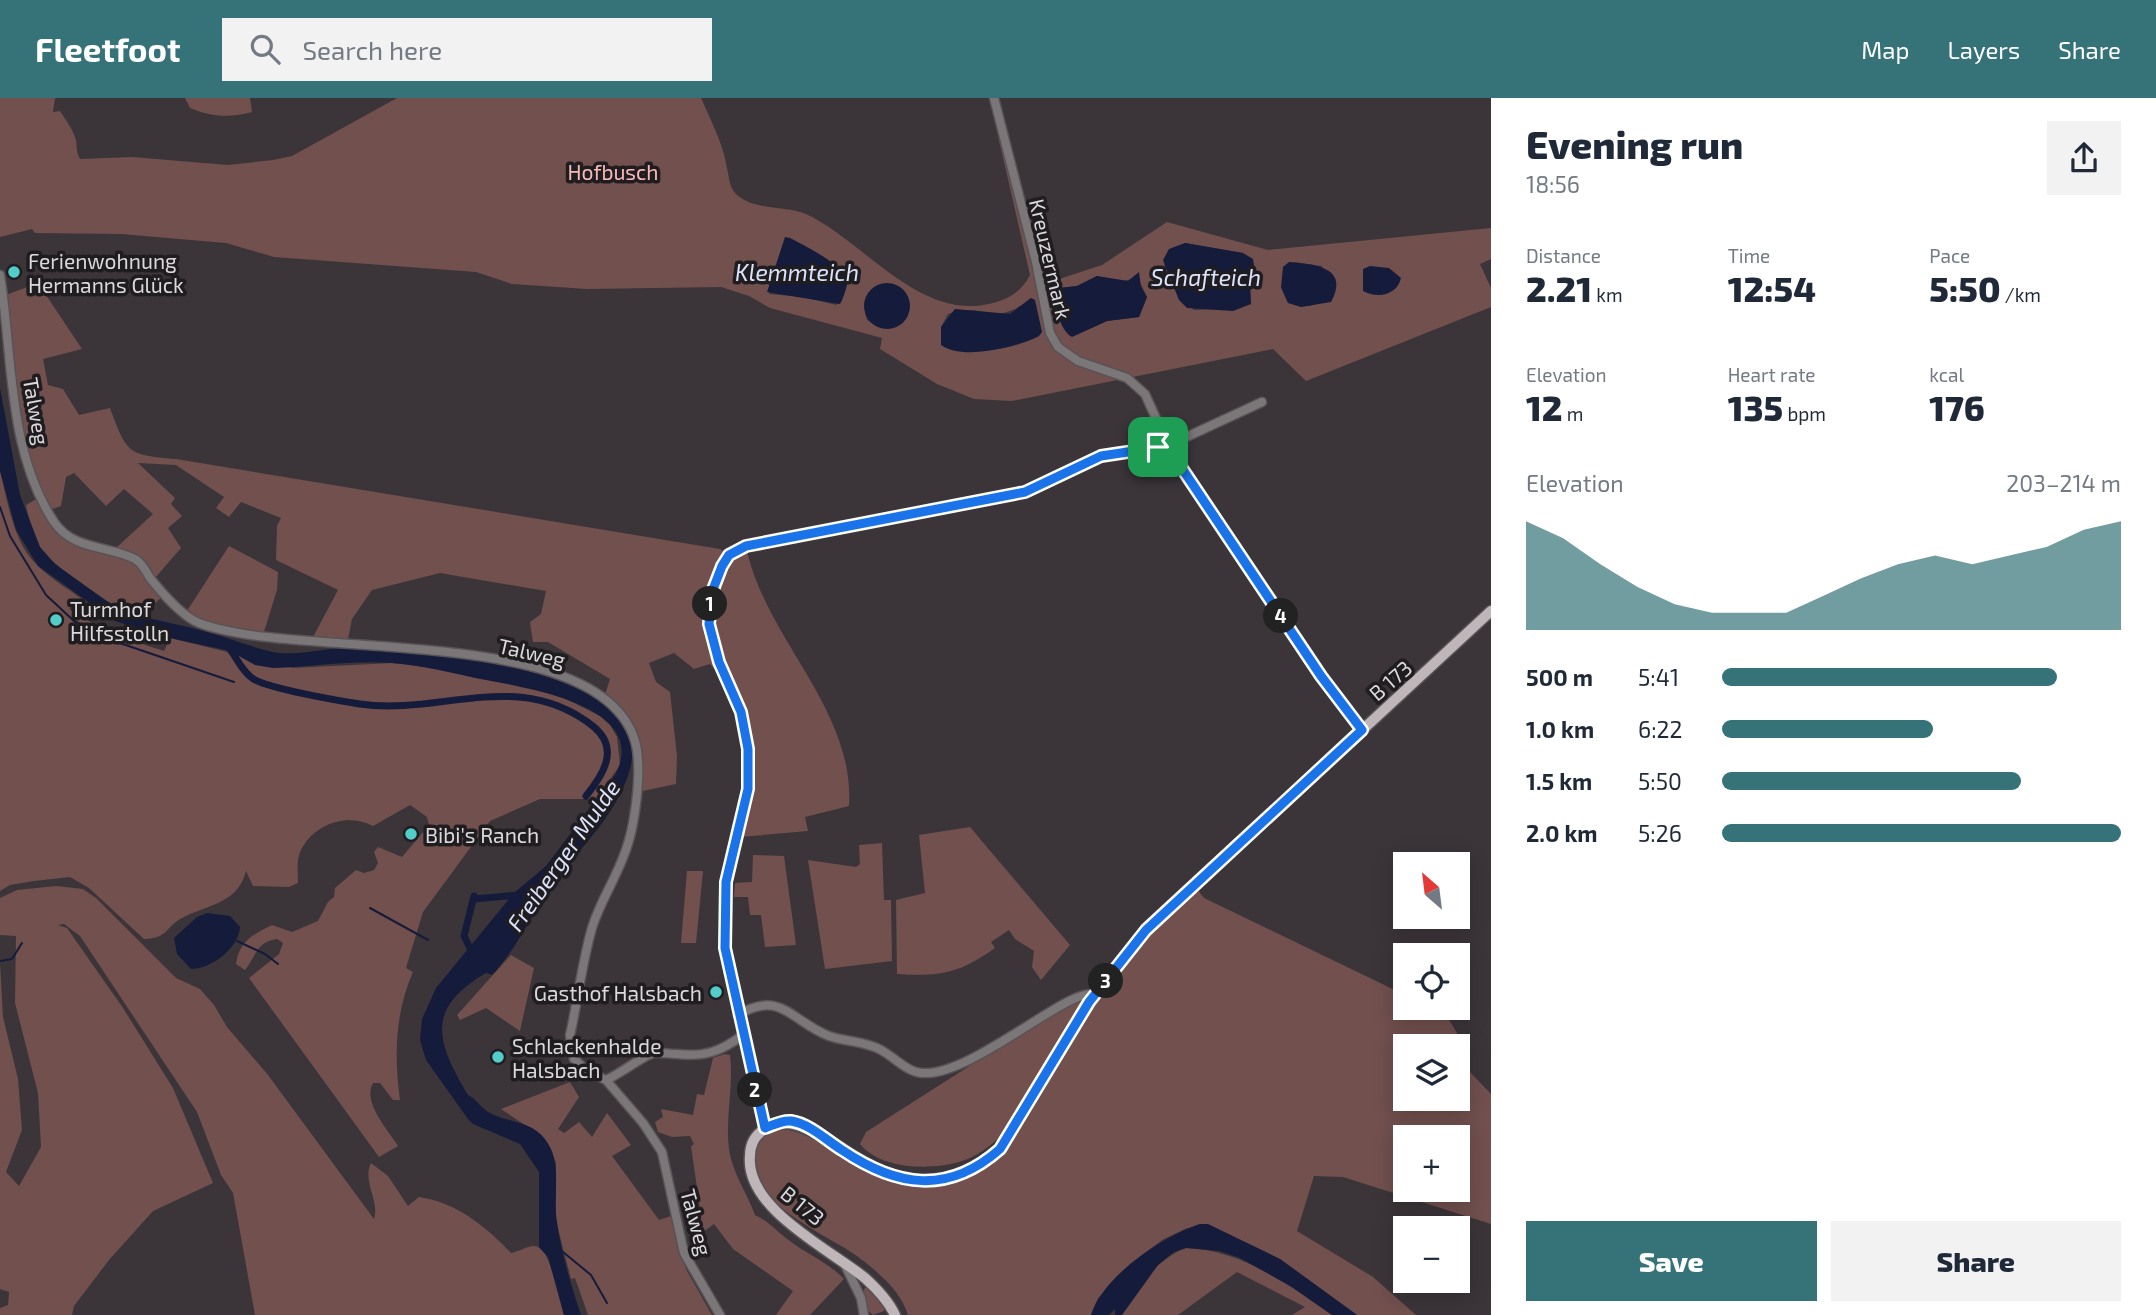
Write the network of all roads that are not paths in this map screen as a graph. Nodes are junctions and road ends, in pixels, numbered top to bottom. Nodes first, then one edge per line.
1 (994, 98) edge
2 (0, 275) edge
3 (1262, 402) dead end
4 (1167, 446) junction
5 (1491, 611) edge
6 (1362, 730) junction
7 (1094, 995) junction
8 (738, 1015) junction
9 (743, 1035) junction
10 (606, 1080) junction
11 (765, 1128) junction
12 (843, 1261) junction
13 (891, 1314) edge
14 (720, 1315) edge
15 (864, 1315) edge

1 - 4 street, Kreuzermark
2 - 10 street, Talweg
3 - 4 street
4 - 6 street, Kreuzermark
4 - 8 street
5 - 6 main road, B 173 / B 173
6 - 7 main road, B 173 / B 173
7 - 8 street
7 - 11 main road, B 173 / B 173
8 - 9 street
9 - 10 street
9 - 11 street
10 - 14 street, Talweg
11 - 12 main road, B 173 / B 173
12 - 13 main road, B 173 / B 173
12 - 15 street

